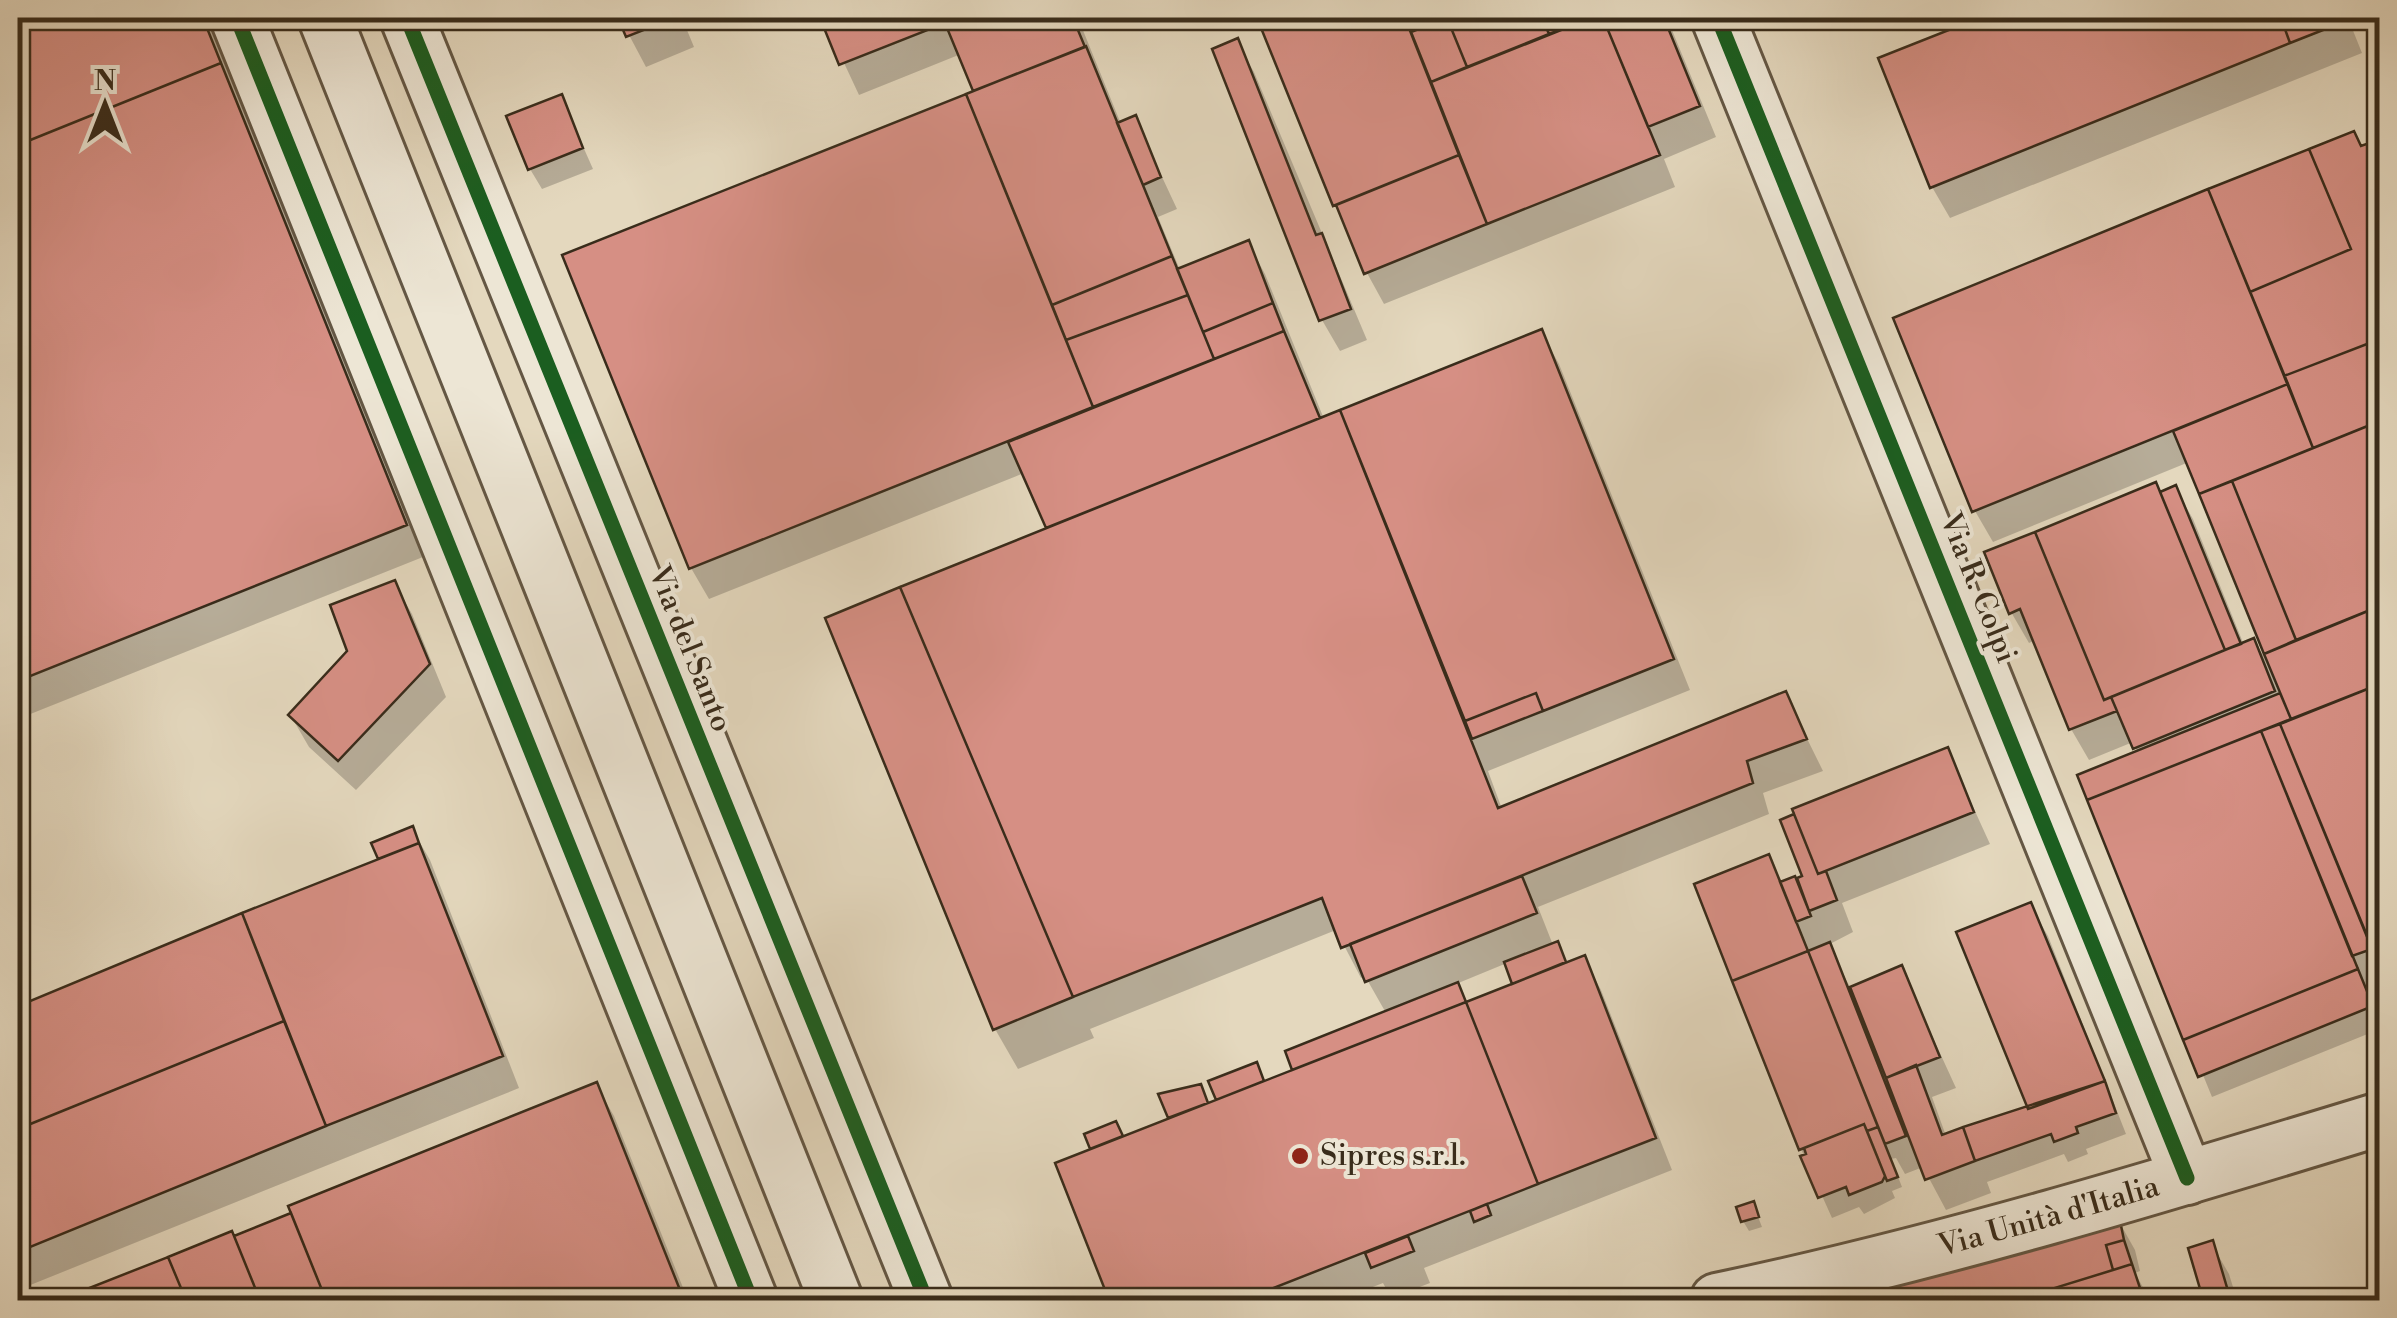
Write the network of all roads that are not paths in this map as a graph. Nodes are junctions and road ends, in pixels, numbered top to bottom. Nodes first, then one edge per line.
1 (237, 18) edge
2 (324, 18) edge
3 (407, 18) edge
4 (1718, 18) edge
5 (494, 232) junction
6 (422, 260) junction
7 (2380, 1119) edge
8 (2187, 1178) junction
9 (1837, 1288) edge
10 (751, 1300) edge
11 (836, 1300) edge
12 (926, 1300) edge
13 (1717, 1300) edge

1 - 10 street
2 - 6 street
3 - 5 street, Via del Santo
4 - 8 street, Via R. Colpi
5 - 6 street
5 - 12 street, Via del Santo
6 - 11 street
7 - 8 street, Via Unità d'Italia
8 - 9 street, Via Unità d'Italia
9 - 13 street, Via Unità d'Italia

